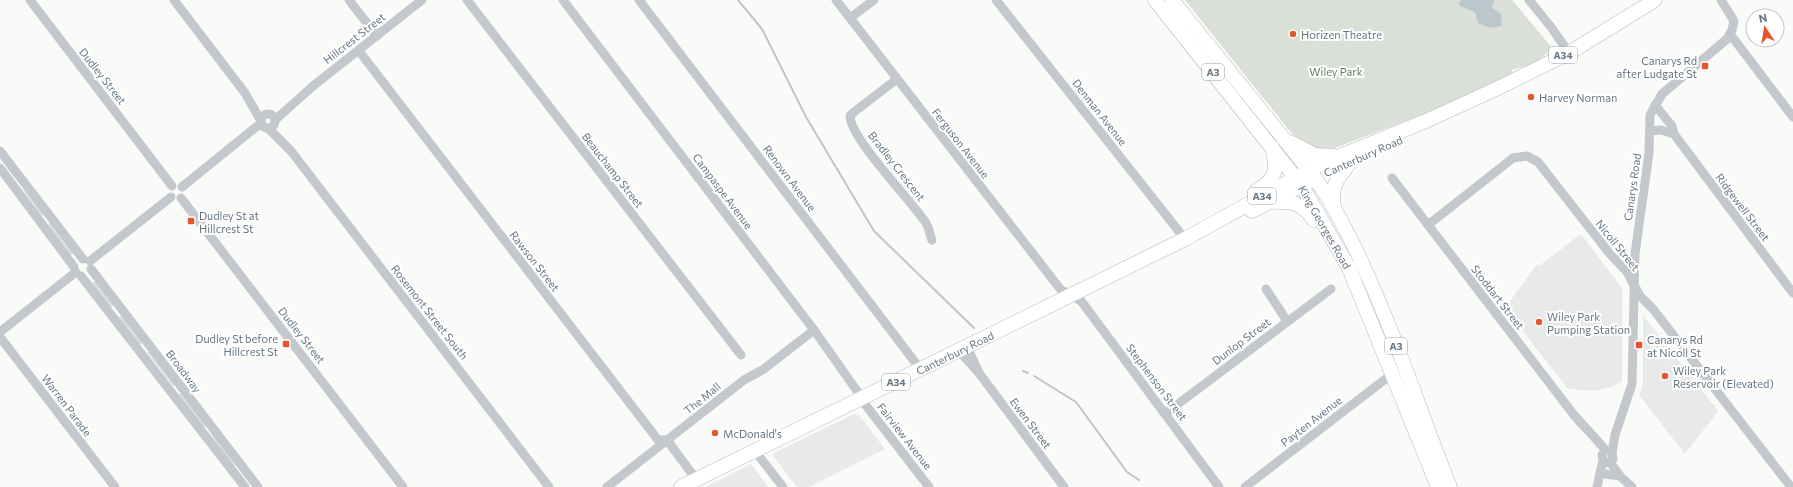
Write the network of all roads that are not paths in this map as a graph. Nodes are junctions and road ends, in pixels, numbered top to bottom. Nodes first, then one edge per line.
1 (30, 0) edge
2 (174, 0) edge
3 (349, 0) edge
4 (422, 0) edge
5 (467, 0) edge
6 (563, 0) edge
7 (640, 0) edge
8 (836, 0) edge
9 (874, 0) edge
10 (996, 0) edge
11 (1155, 0) edge
12 (1172, 0) edge
13 (1529, 0) edge
14 (1656, 0) edge
15 (1721, 0) edge
16 (850, 18) junction
17 (1730, 34) junction
18 (377, 36) junction
19 (359, 51) junction
20 (1569, 52) junction
21 (897, 79) junction
22 (1496, 89) junction
23 (1655, 105) junction
24 (1793, 117) edge
25 (268, 121) junction
26 (1651, 131) junction
27 (1674, 134) junction
28 (1277, 141) junction
29 (0, 151) edge
30 (1339, 156) junction
31 (1352, 159) junction
32 (0, 168) edge
33 (1312, 174) junction
34 (1392, 178) dead end
35 (1299, 181) junction
36 (172, 186) junction
37 (182, 187) junction
38 (171, 197) junction
39 (181, 198) junction
40 (1271, 202) junction
41 (1334, 209) junction
42 (1228, 216) junction
43 (1428, 225) junction
44 (1185, 239) junction
45 (932, 240) dead end
46 (1336, 246) junction
47 (88, 263) junction
48 (77, 272) junction
49 (1633, 282) junction
50 (1266, 289) dead end
51 (1331, 289) dead end
52 (1793, 293) edge
53 (1072, 295) junction
54 (1287, 321) junction
55 (814, 330) junction
56 (0, 332) edge
57 (0, 337) edge
58 (963, 349) junction
59 (741, 355) dead end
60 (921, 370) junction
61 (1392, 374) junction
62 (862, 399) junction
63 (1166, 414) junction
64 (1586, 430) junction
65 (1615, 435) junction
66 (1597, 439) junction
67 (667, 440) junction
68 (755, 450) junction
69 (1608, 457) junction
70 (1605, 474) junction
71 (1620, 476) junction
72 (696, 479) junction
73 (1630, 485) edge
74 (1598, 486) edge
75 (115, 487) edge
76 (245, 487) edge
77 (258, 487) edge
78 (403, 487) edge
79 (549, 487) edge
80 (607, 487) edge
81 (681, 487) edge
82 (783, 487) edge
83 (929, 487) edge
84 (1064, 487) edge
85 (1219, 487) edge
86 (1245, 487) edge
87 (1438, 487) edge
88 (1450, 487) edge
89 (1791, 487) edge

1 - 36 street, Dudley Street
2 - 25 street, Rosemont Street South
3 - 18 street
4 - 18 street, Hillcrest Street
5 - 59 street, Beauchamp Street
6 - 55 street, Campaspe Avenue
7 - 60 street, Renown Avenue
8 - 16 street, Ferguson Avenue
9 - 16 street
10 - 44 street, Denman Avenue
11 - 28 highway, King Georges Road / A3
12 - 28 highway, King Georges Road / A3
13 - 20 street
14 - 20 highway, Canterbury Road / A34
15 - 17 street
16 - 21 street, Ferguson Avenue
17 - 23 street
17 - 24 street
18 - 19 street, Hillcrest Street
19 - 25 street, Hillcrest Street
19 - 67 street, Rawson Street
20 - 22 highway, Canterbury Road / A34
21 - 45 street, Bradley Crescent
21 - 53 street, Ferguson Avenue
22 - 30 highway, Canterbury Road / A34
22 - 31 highway, Canterbury Road / A34
23 - 26 street, Canarys Road
23 - 27 street, Ridgewell Street
25 - 37 street, Hillcrest Street
25 - 79 street, Rosemont Street South
26 - 27 street
26 - 49 street, Canarys Road
27 - 52 street, Ridgewell Street
28 - 30 highway
28 - 33 highway, King Georges Road / A3
28 - 35 highway, King Georges Road / A3
28 - 42 highway
29 - 47 street, Broadway
30 - 33 highway, Canterbury Road / A34
31 - 33 highway, Canterbury Road / A34
31 - 41 highway
32 - 48 street, Broadway
33 - 35 highway, Canterbury Road / A34
33 - 41 highway, King Georges Road / A3
34 - 43 street, Stoddart Street
35 - 40 highway, Canterbury Road / A34
35 - 42 highway, Canterbury Road / A34
35 - 46 highway, King Georges Road / A3
36 - 37 street
36 - 38 street
37 - 39 street
38 - 39 street
38 - 47 street
39 - 78 street, Dudley Street
40 - 42 highway, Canterbury Road / A34
40 - 46 highway
41 - 88 highway, King Georges Road / A3
42 - 44 highway, Canterbury Road / A34
43 - 49 street, Nicoll Street
43 - 64 street, Stoddart Street
44 - 53 highway, Canterbury Road / A34
46 - 61 highway, King Georges Road / A3
47 - 48 street
47 - 48 street
47 - 77 street, Broadway
48 - 56 street
48 - 76 street, Broadway
49 - 65 street, Canarys Road
49 - 89 street, Nicoll Street
50 - 54 street
51 - 54 street, Dunlop Street
53 - 58 highway, Canterbury Road / A34
53 - 63 street, Stephenson Street
54 - 63 street, Dunlop Street
55 - 62 street, Campaspe Avenue
55 - 67 street, The Mall
57 - 75 street, Warren Parade
58 - 60 highway, Canterbury Road / A34
58 - 84 street, Ewen Street
60 - 62 highway, Canterbury Road / A34
61 - 86 street, Payten Avenue
61 - 87 highway, King Georges Road / A3
62 - 68 highway, Canterbury Road / A34
62 - 83 street, Fairview Avenue
63 - 85 street, Stephenson Street
64 - 66 street, Stoddart Street
64 - 69 street, Stoddart Street
65 - 66 street
65 - 69 street, Canarys Road
66 - 69 street, Stoddart Street
67 - 72 street, Rawson Street
67 - 80 street, The Mall
68 - 72 highway, Canterbury Road / A34
68 - 82 street
69 - 70 street, Canarys Road
69 - 71 street, Stoddart Street
69 - 73 street, Stoddart Street
69 - 74 street, Canarys Road
70 - 71 street
70 - 74 street, Canarys Road
71 - 73 street, Stoddart Street
72 - 81 highway, Canterbury Road / A34

